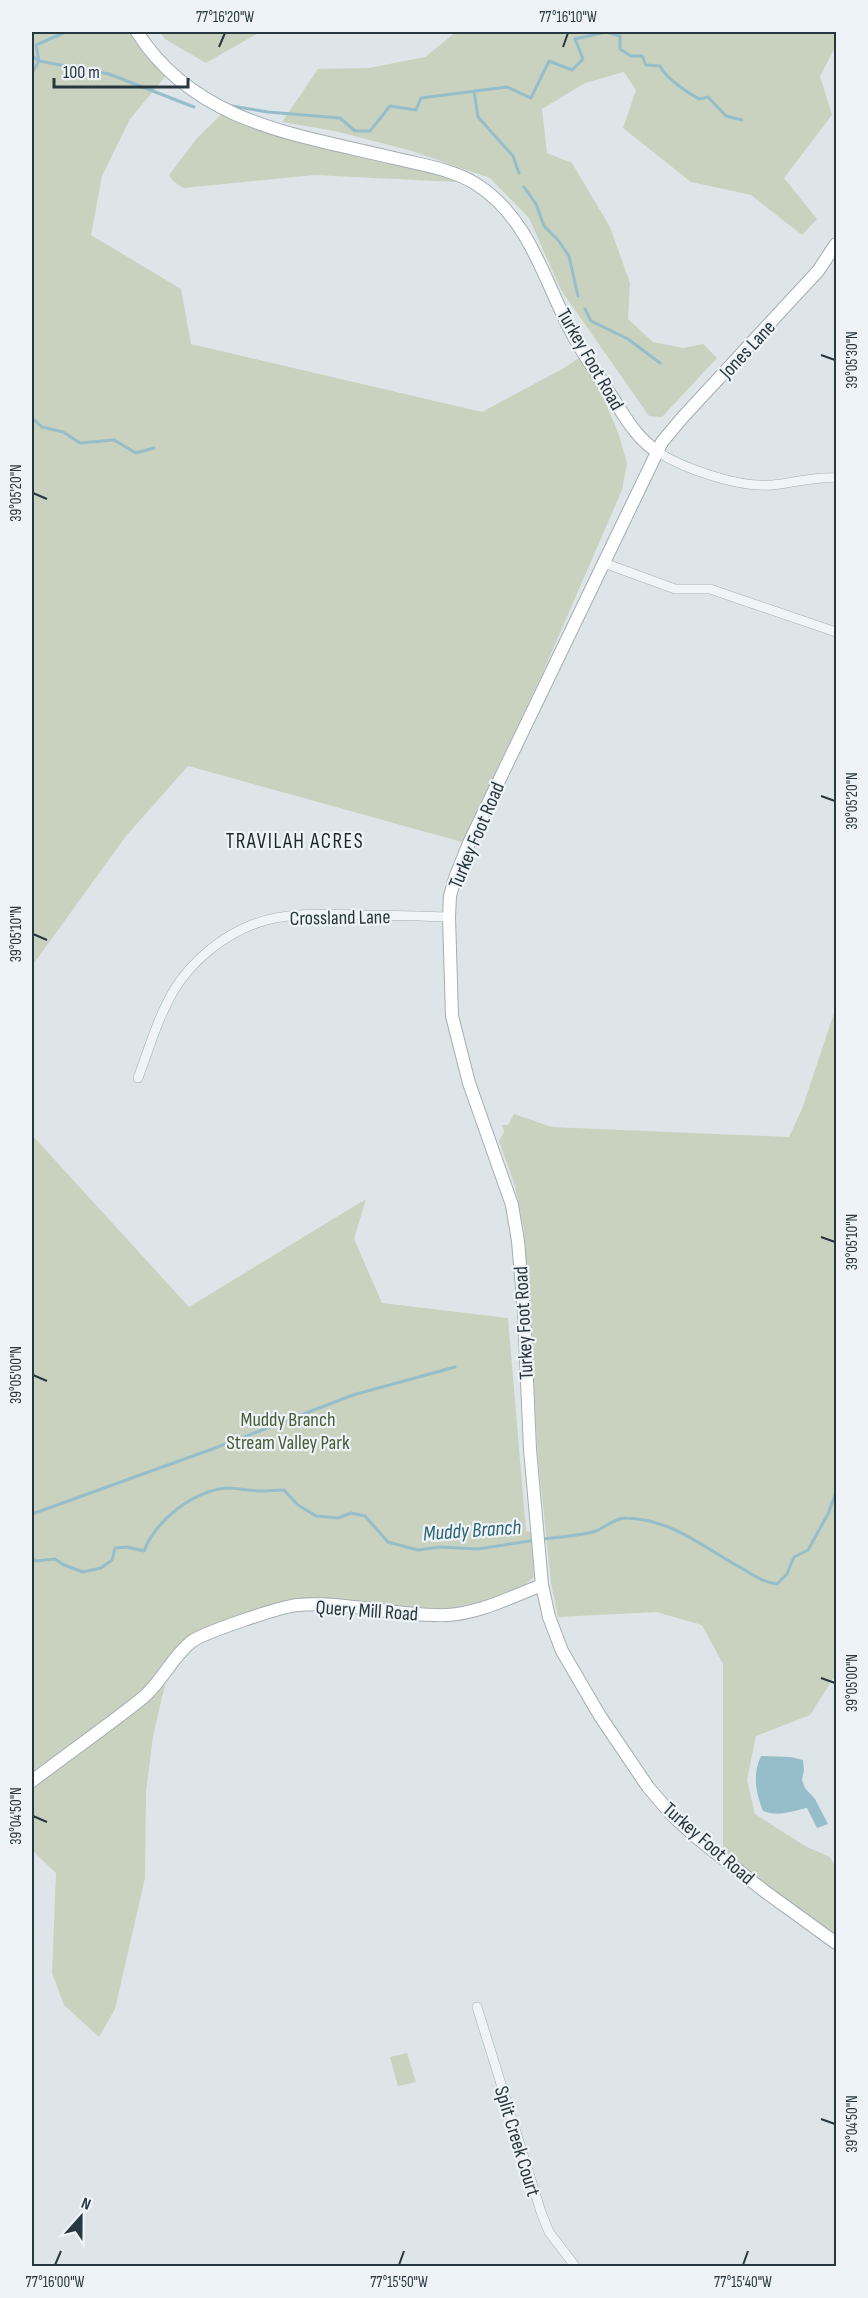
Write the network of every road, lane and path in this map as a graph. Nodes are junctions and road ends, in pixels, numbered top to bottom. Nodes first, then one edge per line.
1 (136, 32) edge
2 (837, 244) edge
3 (658, 452) junction
4 (837, 478) edge
5 (604, 563) junction
6 (837, 632) edge
7 (449, 917) junction
8 (138, 1078) dead end
9 (542, 1585) junction
10 (32, 1782) edge
11 (837, 1943) edge
12 (477, 2007) dead end
13 (575, 2266) edge

1 - 3 street, Turkey Foot Road
2 - 3 street, Jones Lane
3 - 4 street
3 - 5 street, Turkey Foot Road
5 - 6 street
5 - 7 street, Turkey Foot Road
7 - 8 street, Crossland Lane
7 - 9 street, Turkey Foot Road
9 - 10 street, Query Mill Road
9 - 11 street, Turkey Foot Road
12 - 13 street, Split Creek Court

